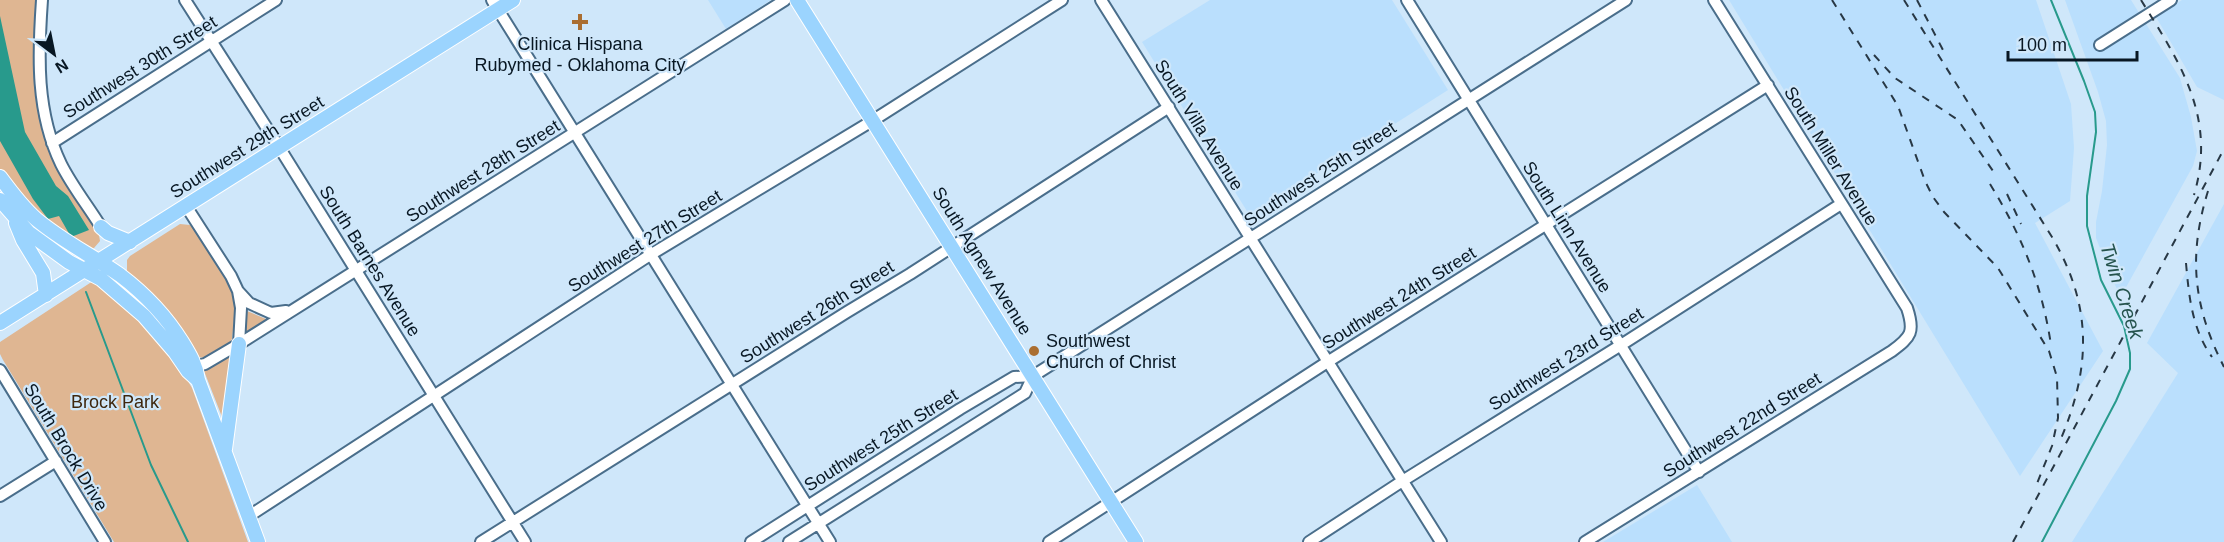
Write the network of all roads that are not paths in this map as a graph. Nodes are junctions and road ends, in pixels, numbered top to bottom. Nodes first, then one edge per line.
1 (42, 0) edge
2 (185, 0) edge
3 (276, 0) edge
4 (513, 0) edge
5 (785, 0) edge
6 (797, 0) edge
7 (1062, 0) edge
8 (1101, 0) edge
9 (1407, 0) edge
10 (1626, 0) edge
11 (1714, 0) edge
12 (2171, 0) edge
13 (495, 5) edge
14 (212, 42) junction
15 (2100, 45) dead end
16 (1768, 85) junction
17 (1469, 99) junction
18 (1169, 107) junction
19 (872, 121) junction
20 (575, 132) junction
21 (52, 142) junction
22 (279, 147) junction
23 (0, 177) edge
24 (0, 200) edge
25 (1841, 204) junction
26 (186, 206) junction
27 (14, 217) junction
28 (1546, 226) junction
29 (101, 227) junction
30 (1250, 239) junction
31 (130, 242) junction
32 (951, 247) junction
33 (650, 255) junction
34 (102, 259) junction
35 (85, 270) junction
36 (356, 270) junction
37 (122, 276) junction
38 (238, 291) junction
39 (46, 295) junction
40 (290, 311) junction
41 (0, 324) edge
42 (1911, 332) joint
43 (239, 344) junction
44 (1621, 345) junction
45 (1329, 361) junction
46 (196, 366) junction
47 (0, 370) edge
48 (1033, 376) junction
49 (198, 380) junction
50 (732, 385) junction
51 (434, 396) junction
52 (225, 451) junction
53 (56, 461) junction
54 (1699, 472) junction
55 (1404, 480) junction
56 (0, 496) edge
57 (1111, 503) junction
58 (808, 506) junction
59 (249, 516) junction
60 (512, 522) junction
61 (818, 523) junction
62 (105, 542) edge
63 (258, 542) edge
64 (481, 542) edge
65 (525, 542) edge
66 (751, 542) edge
67 (789, 542) edge
68 (830, 542) edge
69 (1049, 542) edge
70 (1136, 542) edge
71 (1309, 542) edge
72 (1441, 542) edge
73 (1585, 542) edge

1 - 21 street
2 - 14 street, South Barnes Avenue
3 - 14 street, Southwest 30th Street
4 - 13 main road, Southwest 29th Street
5 - 20 street, Southwest 28th Street
6 - 19 main road, South Agnew Avenue
7 - 19 street, Southwest 27th Street
8 - 18 street, South Villa Avenue
9 - 17 street, South Linn Avenue
10 - 17 street, Southwest 25th Street
11 - 16 street, South Miller Avenue
12 - 15 street
13 - 20 street
13 - 22 main road, Southwest 29th Street
14 - 21 street, Southwest 30th Street
14 - 22 street, South Barnes Avenue
16 - 25 street, South Miller Avenue
16 - 28 street, Southwest 24th Street
17 - 28 street, South Linn Avenue
17 - 30 street, Southwest 25th Street
18 - 30 street, South Villa Avenue
18 - 32 street, Southwest 26th Street
19 - 32 main road, South Agnew Avenue
19 - 33 street, Southwest 27th Street
20 - 33 street
20 - 36 street, Southwest 28th Street
21 - 29 street
22 - 26 main road, Southwest 29th Street
22 - 36 street, South Barnes Avenue
23 - 34 main road
24 - 27 main road
25 - 42 street, South Miller Avenue
25 - 44 street, Southwest 23rd Street
26 - 31 main road, Southwest 29th Street
26 - 38 street
27 - 35 main road
27 - 39 main road
28 - 44 street, South Linn Avenue
28 - 45 street, Southwest 24th Street
29 - 31 main road
29 - 34 main road
30 - 45 street, South Villa Avenue
30 - 48 street, Southwest 25th Street
31 - 34 main road, Southwest 29th Street
31 - 37 main road
32 - 48 main road, South Agnew Avenue
32 - 50 street, Southwest 26th Street
33 - 50 street
33 - 51 street, Southwest 27th Street
34 - 35 main road, Southwest 29th Street
34 - 37 main road
35 - 39 main road, Southwest 29th Street
35 - 49 main road
36 - 40 street, Southwest 28th Street
36 - 51 street, South Barnes Avenue
37 - 46 main road
38 - 40 street
38 - 43 street
39 - 41 main road, Southwest 29th Street
40 - 43 street, Southwest 28th Street
42 - 54 street, Southwest 22nd Street
43 - 46 street, Southwest 28th Street
43 - 52 main road
44 - 54 street, South Linn Avenue
44 - 55 street, Southwest 23rd Street
45 - 55 street, South Villa Avenue
45 - 57 street, Southwest 24th Street
46 - 49 main road
47 - 53 street, South Brock Drive
48 - 57 main road, South Agnew Avenue
48 - 58 street, Southwest 25th Street
48 - 61 street, Southwest 25th Street
49 - 52 main road
50 - 58 street
50 - 60 street, Southwest 26th Street
51 - 59 street, Southwest 27th Street
51 - 60 street, South Barnes Avenue
52 - 59 main road
53 - 56 street
53 - 62 street, South Brock Drive
54 - 73 street, Southwest 22nd Street
55 - 71 street, Southwest 23rd Street
55 - 72 street, South Villa Avenue
57 - 69 street, Southwest 24th Street
57 - 70 main road, South Agnew Avenue
58 - 61 street
58 - 66 street, Southwest 25th Street
59 - 63 main road
60 - 64 street, Southwest 26th Street
60 - 65 street, South Barnes Avenue
61 - 67 street, Southwest 25th Street
61 - 68 street

